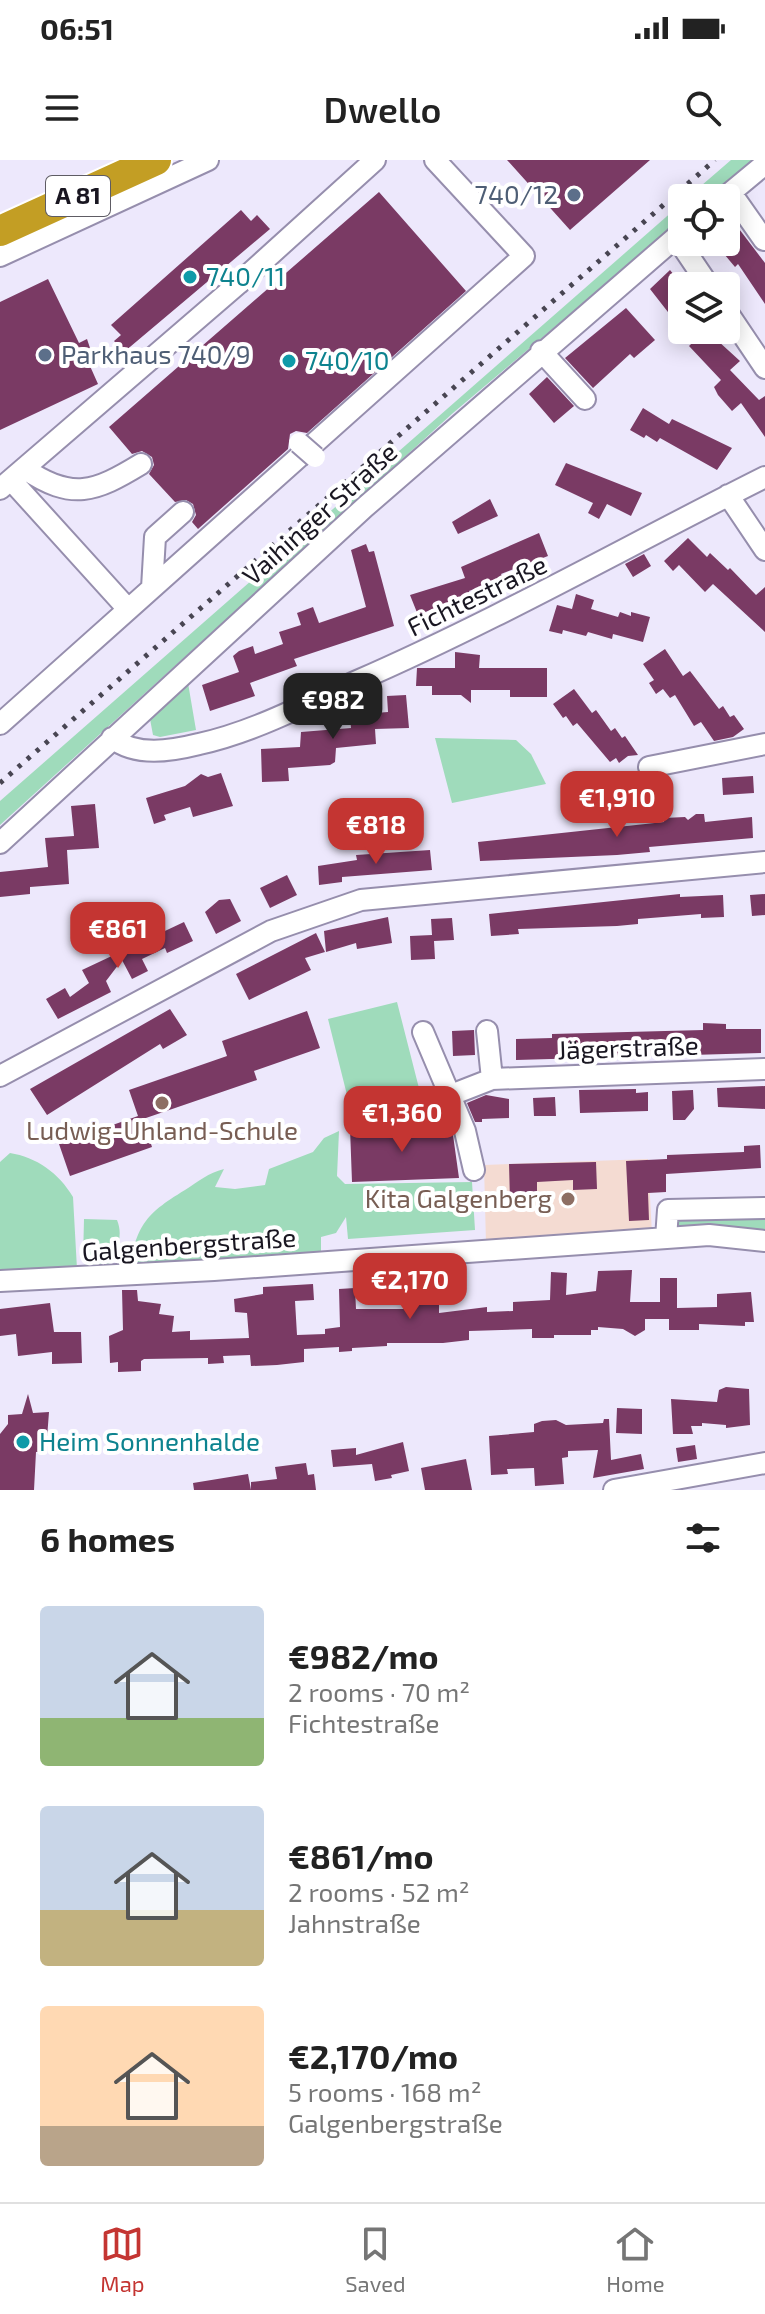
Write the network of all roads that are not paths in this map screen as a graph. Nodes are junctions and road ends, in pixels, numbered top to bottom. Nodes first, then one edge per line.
1 (121, 160) edge
2 (156, 160) edge
3 (208, 160) edge
4 (375, 160) edge
5 (435, 160) edge
6 (765, 164) edge
7 (740, 185) edge
8 (740, 210) edge
9 (0, 215) edge
10 (0, 231) edge
11 (764, 240) edge
12 (668, 243) edge
13 (0, 256) edge
14 (524, 256) junction
15 (740, 331) edge
16 (541, 351) junction
17 (765, 368) edge
18 (585, 399) dead end
19 (299, 443) dead end
20 (141, 464) dead end
21 (765, 477) edge
22 (12, 479) edge
23 (728, 495) junction
24 (183, 512) dead end
25 (765, 550) edge
26 (152, 588) junction
27 (127, 608) junction
28 (2, 720) edge
29 (112, 738) junction
30 (765, 744) edge
31 (649, 767) dead end
32 (0, 843) edge
33 (765, 862) edge
34 (487, 1031) dead end
35 (423, 1032) dead end
36 (765, 1069) edge
37 (0, 1076) edge
38 (492, 1079) junction
39 (451, 1095) junction
40 (474, 1170) dead end
41 (765, 1208) edge
42 (666, 1238) junction
43 (765, 1241) edge
44 (0, 1281) edge
45 (765, 1463) edge
46 (614, 1490) edge

1 - 9 highway, A 81
2 - 10 highway, A 81
3 - 13 street
4 - 22 street
5 - 14 street
6 - 7 street
8 - 11 street
12 - 16 street, Vaihinger Straße
14 - 19 street, bridge
14 - 26 street
15 - 17 street
16 - 18 street
16 - 29 street, Vaihinger Straße
20 - 22 street
21 - 23 street, Fichtestraße
22 - 27 street
23 - 25 street
23 - 29 street, Fichtestraße
24 - 26 street
26 - 27 street
27 - 28 street
29 - 32 street, Vaihinger Straße
30 - 31 street
33 - 37 street
34 - 38 street
35 - 39 street
36 - 38 street, Jägerstraße
38 - 39 street, Jägerstraße
39 - 40 street
41 - 42 street
42 - 43 street, Galgenbergstraße
42 - 44 street, Galgenbergstraße
45 - 46 street

